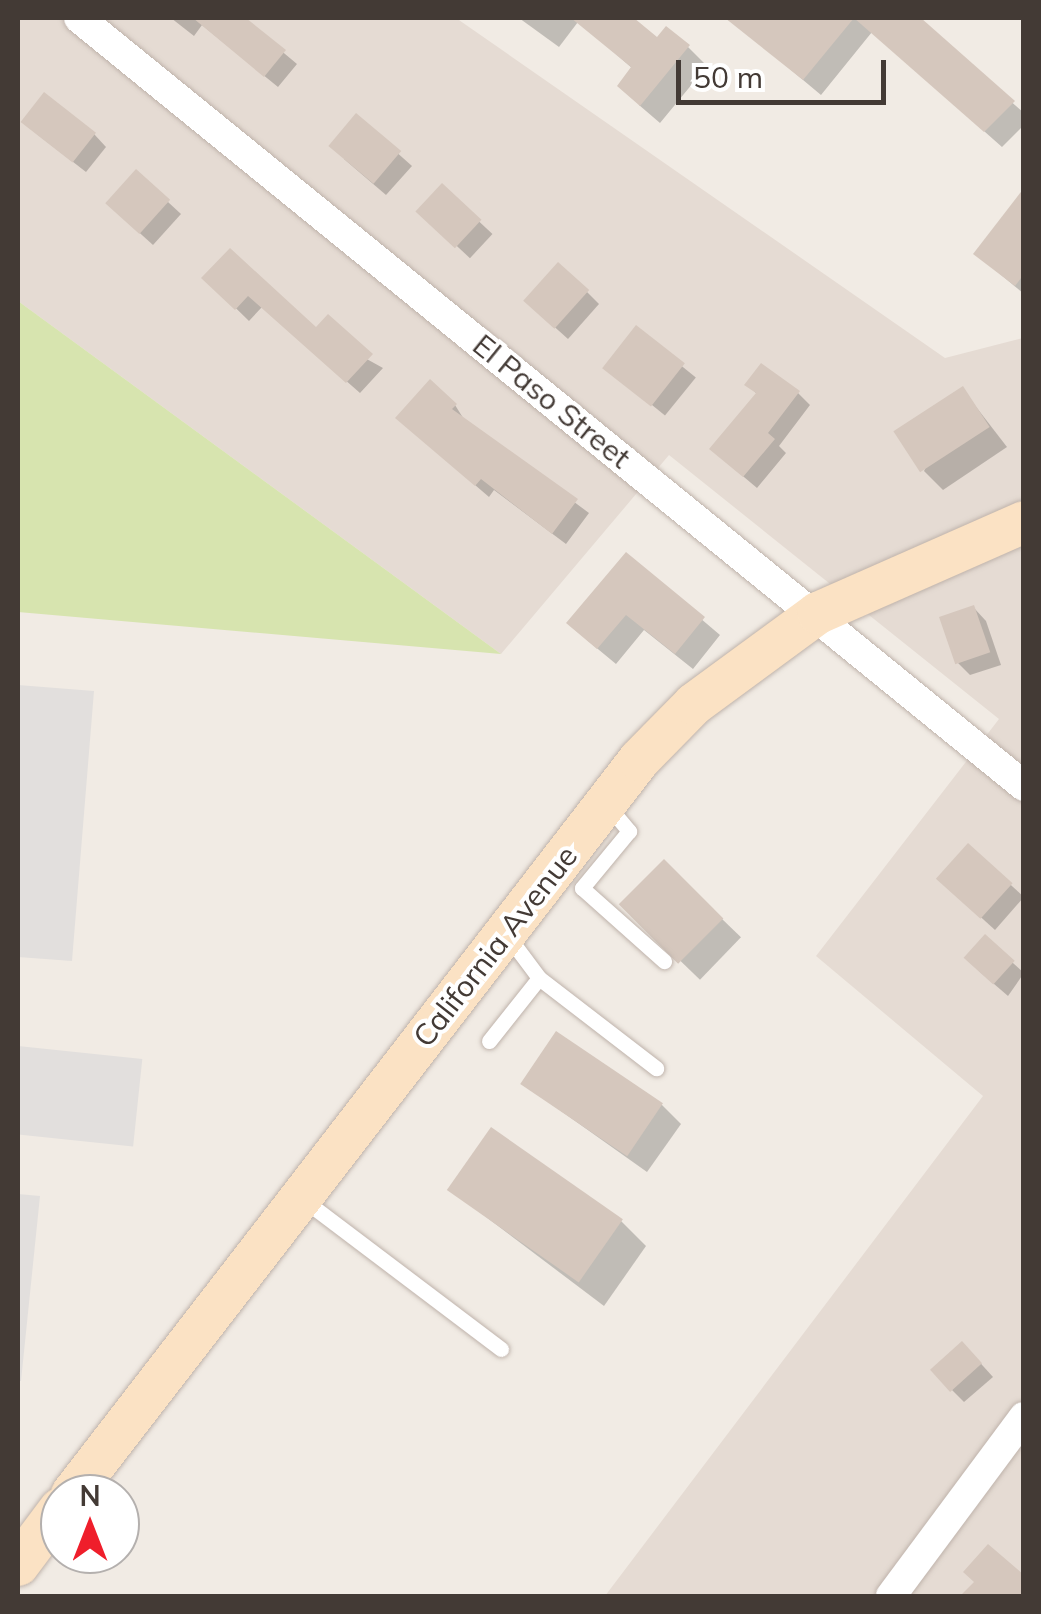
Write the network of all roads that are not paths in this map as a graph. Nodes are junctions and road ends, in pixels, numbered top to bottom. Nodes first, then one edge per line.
1 (79, 18) edge
2 (1024, 522) edge
3 (818, 614) junction
4 (1024, 786) edge
5 (605, 803) junction
6 (505, 932) junction
7 (664, 961) dead end
8 (539, 978) junction
9 (489, 1041) dead end
10 (656, 1068) dead end
11 (301, 1197) junction
12 (501, 1348) dead end
13 (1024, 1417) edge
14 (87, 1474) edge
15 (40, 1536) edge
16 (18, 1564) edge
17 (891, 1596) edge

1 - 3 street, El Paso Street
2 - 3 main road, California Avenue
3 - 4 street, El Paso Street
3 - 5 main road, California Avenue
5 - 6 main road, California Avenue
5 - 7 lane
6 - 8 lane
6 - 11 main road, California Avenue
8 - 9 lane
8 - 10 lane
11 - 12 lane
11 - 14 main road, California Avenue
13 - 17 street
15 - 16 main road

